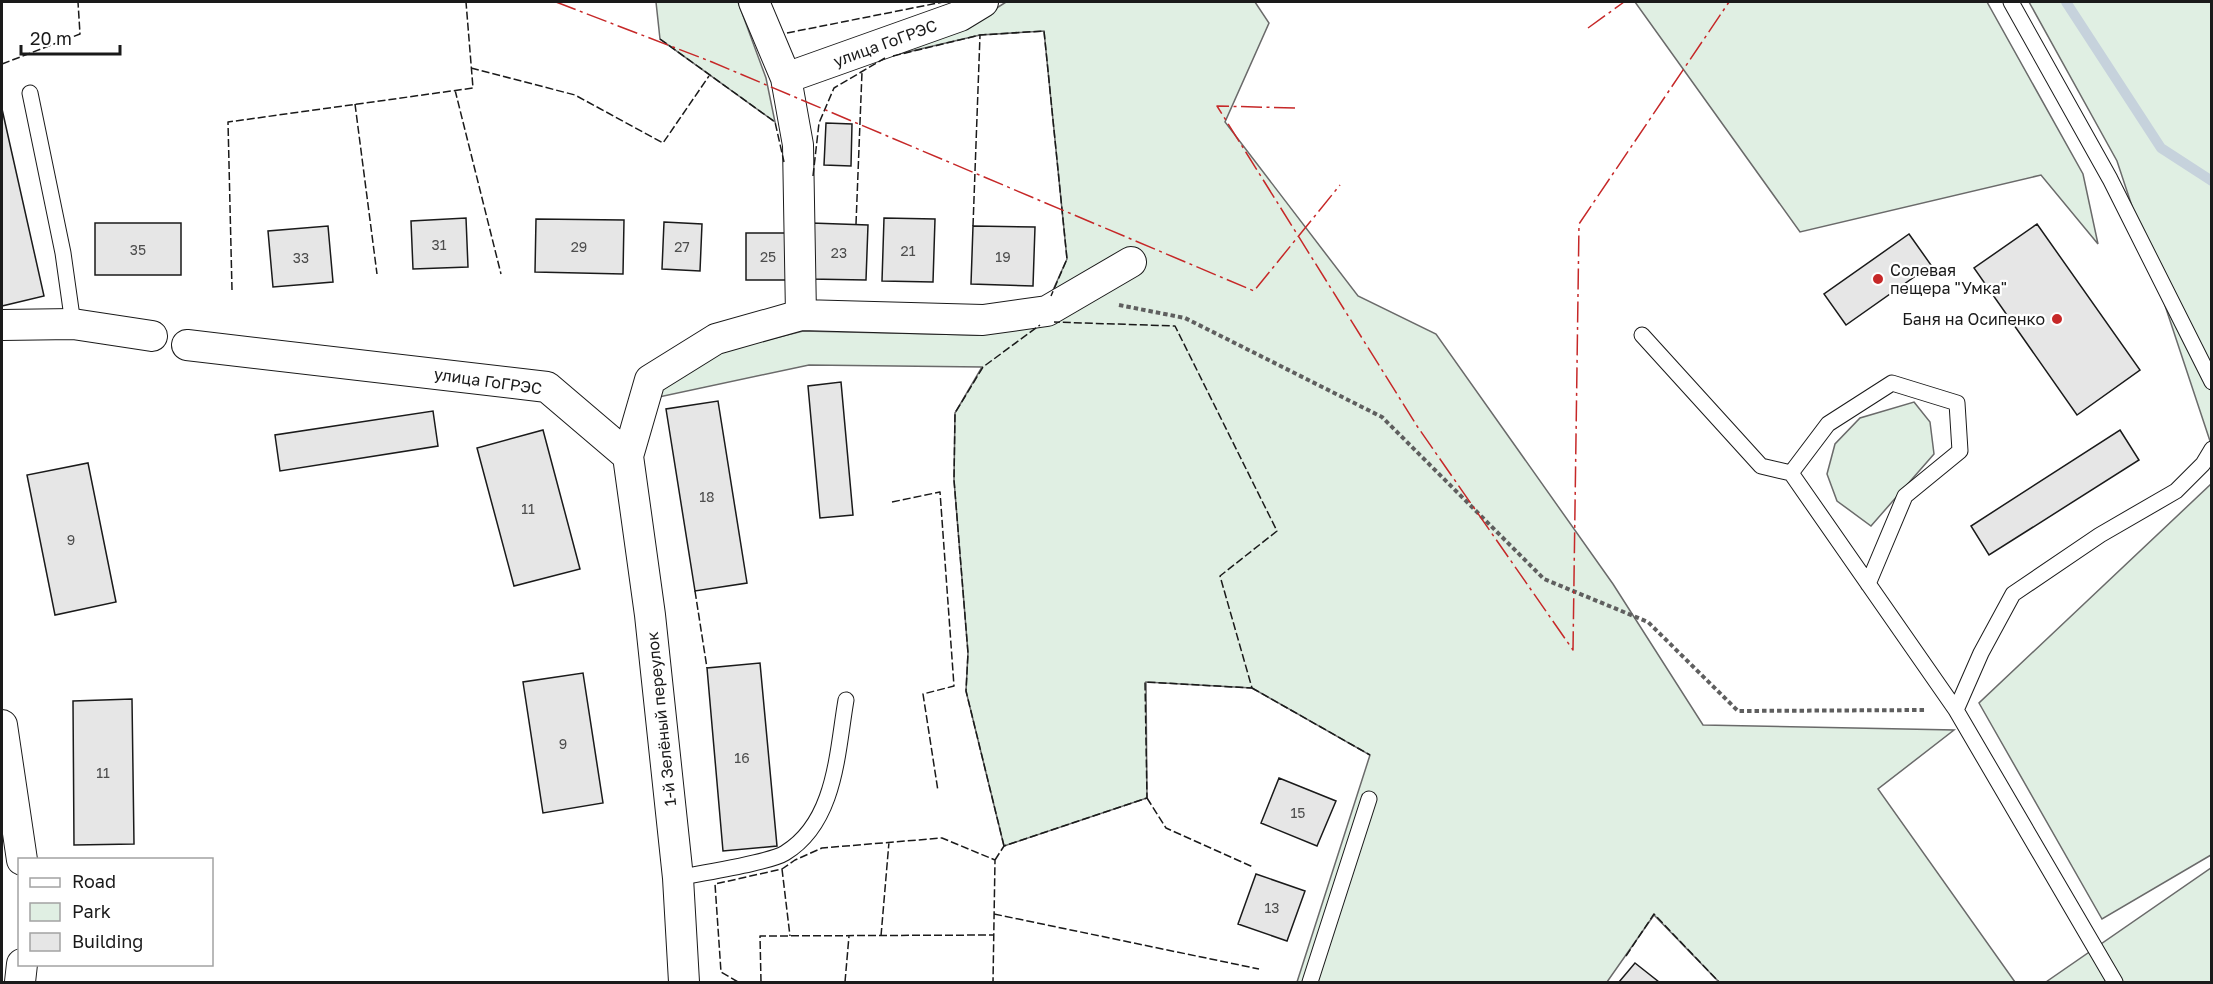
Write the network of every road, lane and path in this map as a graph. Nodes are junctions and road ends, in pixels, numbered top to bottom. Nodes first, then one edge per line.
1 (754, 2) edge
2 (982, 2) edge
3 (2011, 2) edge
4 (786, 78) junction
5 (30, 93) dead end
6 (1131, 262) dead end
7 (1074, 297) junction
8 (801, 315) junction
9 (73, 324) junction
10 (2, 326) edge
11 (1642, 335) dead end
12 (152, 336) dead end
13 (188, 345) dead end
14 (2211, 382) edge
15 (2211, 449) edge
16 (628, 456) junction
17 (1791, 473) junction
18 (1868, 584) junction
19 (846, 700) dead end
20 (1956, 710) junction
21 (2, 725) edge
22 (1369, 799) dead end
23 (22, 858) edge
24 (678, 878) junction
25 (22, 966) edge
26 (20, 982) edge
27 (684, 982) edge
28 (1310, 982) edge
29 (2115, 982) edge

1 - 4 street
2 - 4 street, улица ГоГРЭС
3 - 14 lane
4 - 8 street
5 - 9 lane
6 - 7 street
7 - 8 street
7 - 20 path
8 - 16 street
9 - 10 street
9 - 12 street
11 - 17 lane
13 - 16 street, улица ГоГРЭС
15 - 20 lane
16 - 24 street, 1-й Зелёный переулок
17 - 18 lane
17 - 18 lane
18 - 20 lane
19 - 24 lane
20 - 29 lane
21 - 23 street
22 - 28 lane
24 - 27 street, 1-й Зелёный переулок
25 - 26 street

